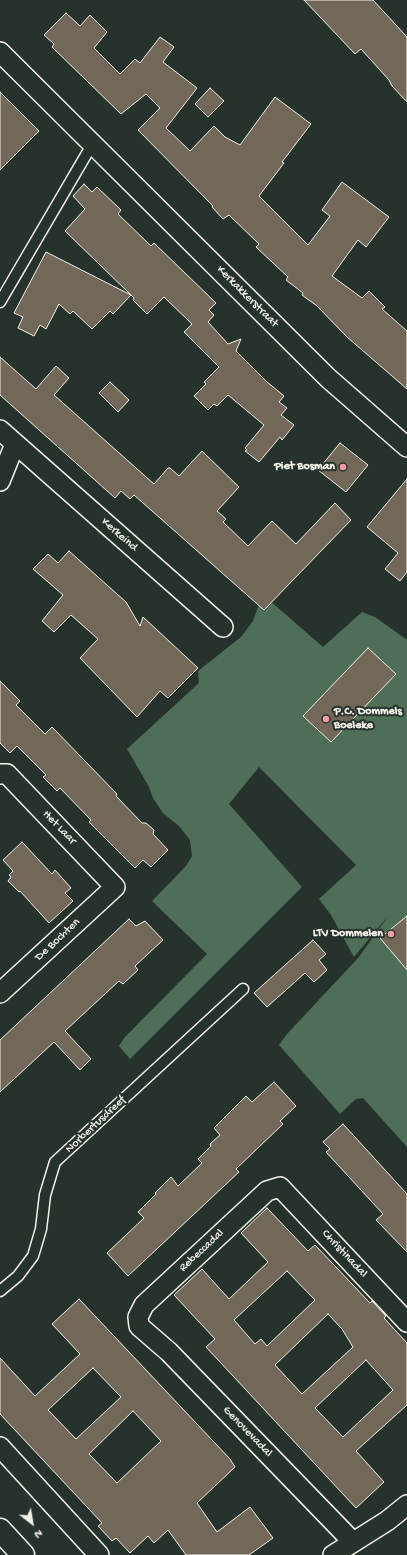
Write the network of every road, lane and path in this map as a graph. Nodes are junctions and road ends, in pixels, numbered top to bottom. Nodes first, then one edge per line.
1 (0, 52) edge
2 (93, 143) junction
3 (0, 302) edge
4 (0, 430) edge
5 (15, 444) junction
6 (407, 447) edge
7 (0, 481) edge
8 (222, 627) dead end
9 (0, 774) edge
10 (115, 887) joint
11 (243, 989) dead end
12 (0, 993) edge
13 (280, 1187) joint
14 (0, 1291) edge
15 (407, 1322) edge
16 (139, 1326) joint
17 (0, 1447) edge
18 (407, 1505) edge
19 (0, 1530) edge
20 (353, 1542) junction
21 (23, 1555) edge
22 (99, 1555) edge
23 (333, 1555) edge

1 - 2 street, Kerkakkerstraat
2 - 3 lane
2 - 6 street, Kerkakkerstraat
4 - 5 street, Kerkeind
5 - 7 street
5 - 8 street, Kerkeind
9 - 10 street, Het Laar
10 - 12 street, De Bochten
11 - 14 lane, Norbertusdreef
13 - 15 street, Christinadal
13 - 16 street, Rebeccadal
16 - 20 street, Genovevadal
17 - 22 street
18 - 20 street
19 - 21 street
20 - 23 street

